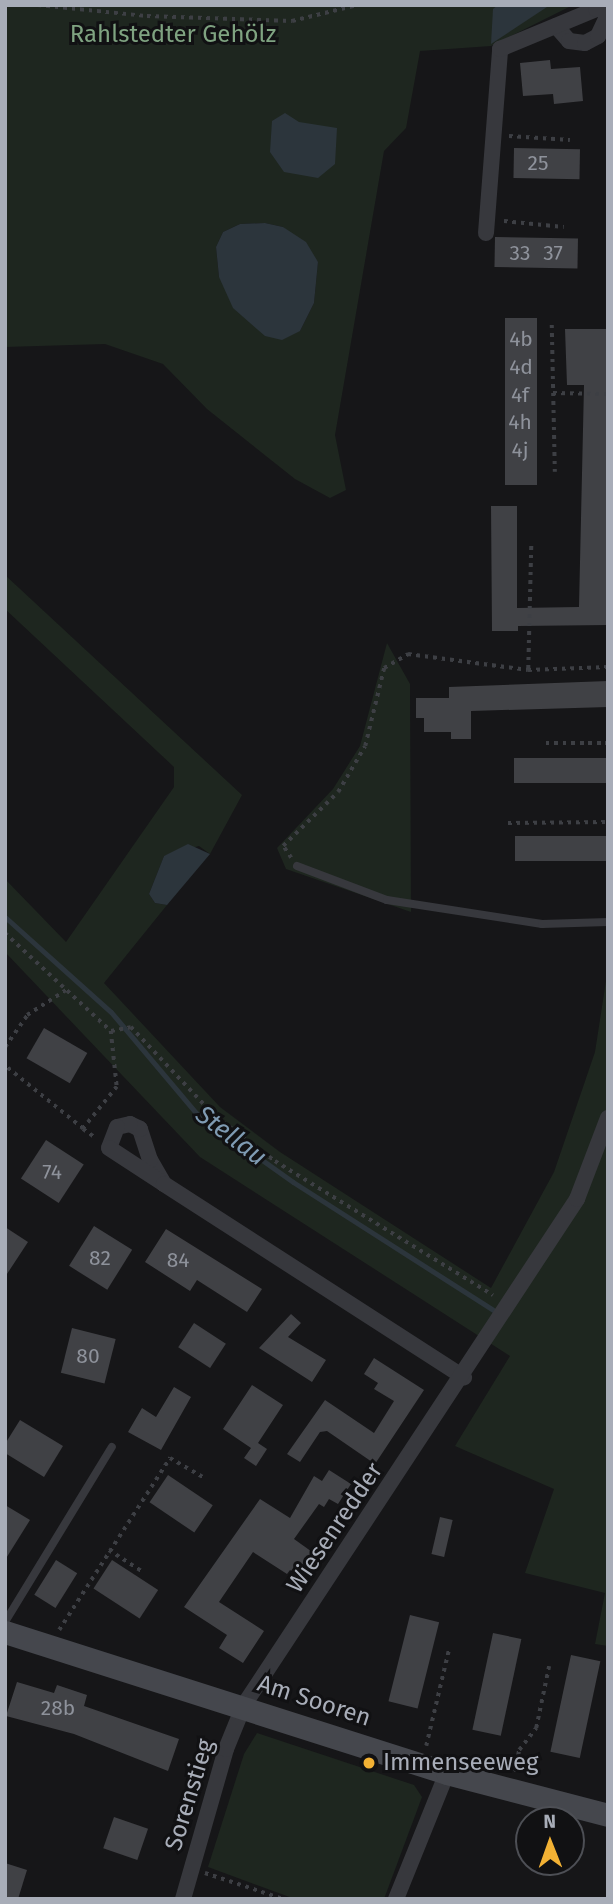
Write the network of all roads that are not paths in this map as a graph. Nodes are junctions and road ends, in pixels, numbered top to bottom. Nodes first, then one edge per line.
1 (608, 9) edge
2 (608, 15) edge
3 (556, 26) junction
4 (487, 226) road end
5 (297, 866) road end
6 (608, 922) edge
7 (608, 1118) edge
8 (164, 1184) dead end
9 (464, 1377) junction
10 (111, 1447) dead end
11 (5, 1622) edge
12 (5, 1632) edge
13 (244, 1705) junction
14 (447, 1773) junction
15 (608, 1815) edge
16 (183, 1899) edge
17 (396, 1899) edge

1 - 3 street
2 - 3 street
3 - 4 street
5 - 6 lane
7 - 9 street, Wiesenredder
8 - 9 street
9 - 13 street, Wiesenredder
10 - 11 lane
12 - 13 street, Am Sooren
13 - 14 street, Am Sooren
13 - 16 street, Sorenstieg
14 - 15 street, Am Sooren
14 - 17 street

